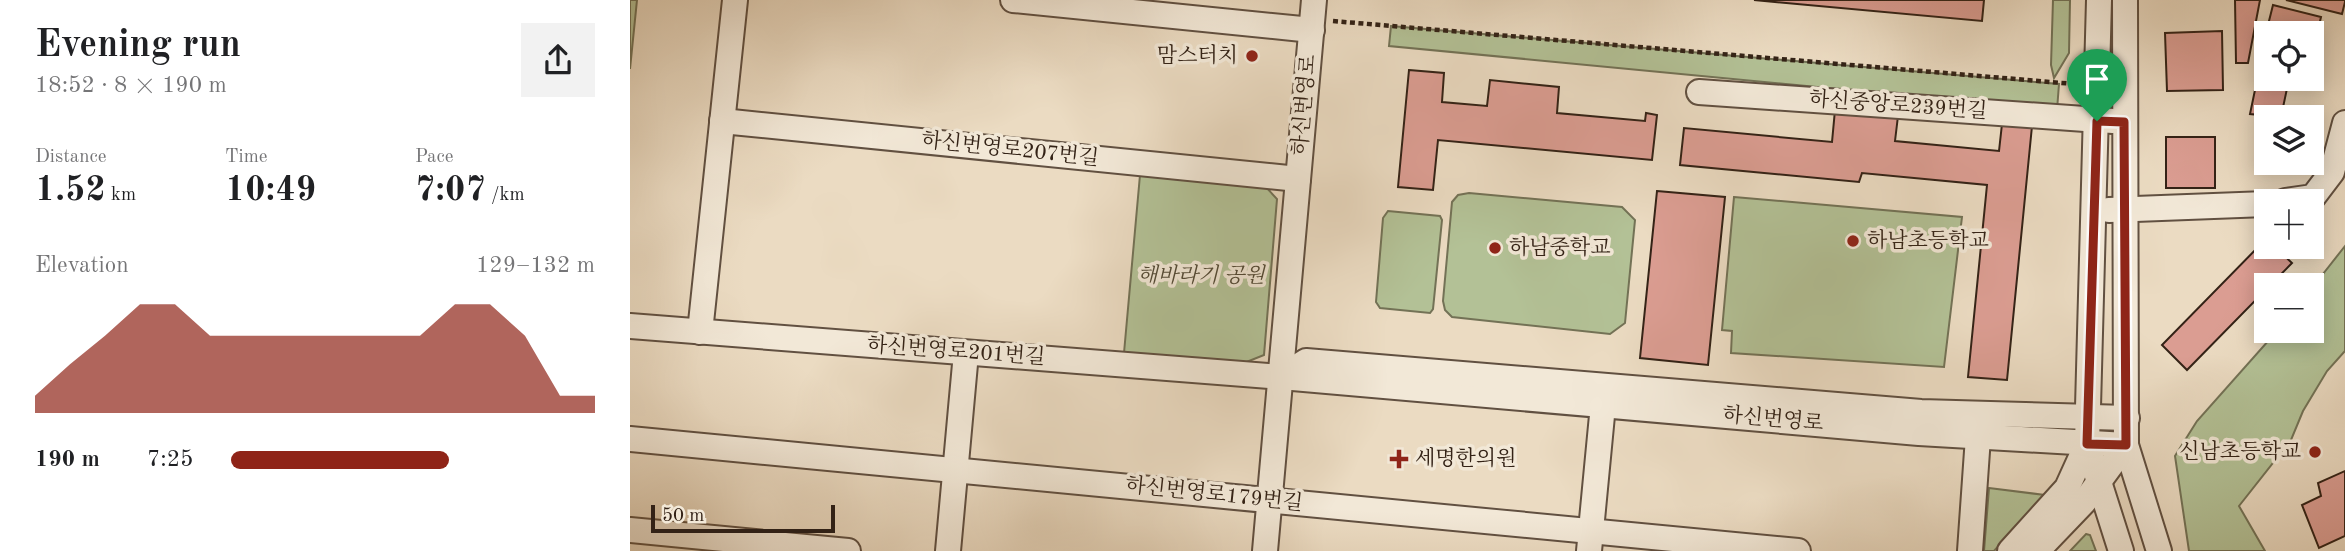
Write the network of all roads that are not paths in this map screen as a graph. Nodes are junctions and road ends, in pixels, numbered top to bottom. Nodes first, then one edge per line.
1 (735, 0) edge
2 (1013, 0) edge
3 (1314, 0) edge
4 (2099, 0) edge
5 (2125, 0) edge
6 (1322, 26) junction
7 (1699, 92) dead end
8 (722, 121) junction
9 (2097, 121) junction
10 (2124, 122) junction
11 (2345, 122) edge
12 (1298, 179) junction
13 (2319, 189) edge
14 (2254, 205) edge
15 (2095, 209) junction
16 (2124, 210) junction
17 (630, 326) edge
18 (699, 332) junction
19 (966, 353) junction
20 (1281, 377) junction
21 (1603, 405) junction
22 (2088, 417) junction
23 (2127, 418) junction
24 (1978, 437) junction
25 (630, 439) edge
26 (2087, 444) junction
27 (2126, 445) junction
28 (956, 470) junction
29 (2099, 482) junction
30 (1270, 500) junction
31 (630, 530) edge
32 (1590, 541) edge
33 (848, 551) edge
34 (948, 551) edge
35 (1265, 551) edge
36 (1798, 551) edge
37 (1970, 551) edge
38 (2010, 551) edge
39 (2037, 551) edge
40 (2121, 551) edge
41 (2159, 551) edge

1 - 8 street
2 - 6 street
3 - 6 street, 하신번영로
4 - 9 street
5 - 10 street
6 - 12 street, 하신번영로
7 - 9 street, 하신중앙로239번길
8 - 12 street, 하신번영로207번길
8 - 18 street
9 - 10 street, 하신중앙로239번길
9 - 15 street
10 - 16 street
11 - 13 street
12 - 20 street, 하신번영로
14 - 16 street
15 - 16 street
15 - 22 street
16 - 23 street
17 - 18 street, 하신번영로201번길
18 - 19 street, 하신번영로201번길
19 - 20 street, 하신번영로201번길
19 - 28 street
20 - 21 street, 하신번영로
20 - 22 street, 하신번영로
20 - 30 street
21 - 24 street, 하신번영로
21 - 32 street
22 - 23 street, 하신번영로
22 - 26 street
23 - 27 street
24 - 26 street, 하신번영로
24 - 37 street
25 - 28 street, 하신번영로179번길
26 - 27 street, 하신번영로
26 - 29 street
26 - 38 street
27 - 29 street
27 - 41 street
28 - 30 street, 하신번영로179번길
28 - 34 street
29 - 39 street
29 - 40 street
30 - 32 street, 하신번영로179번길
30 - 35 street
31 - 33 street
32 - 36 street, 하신번영로179번길

